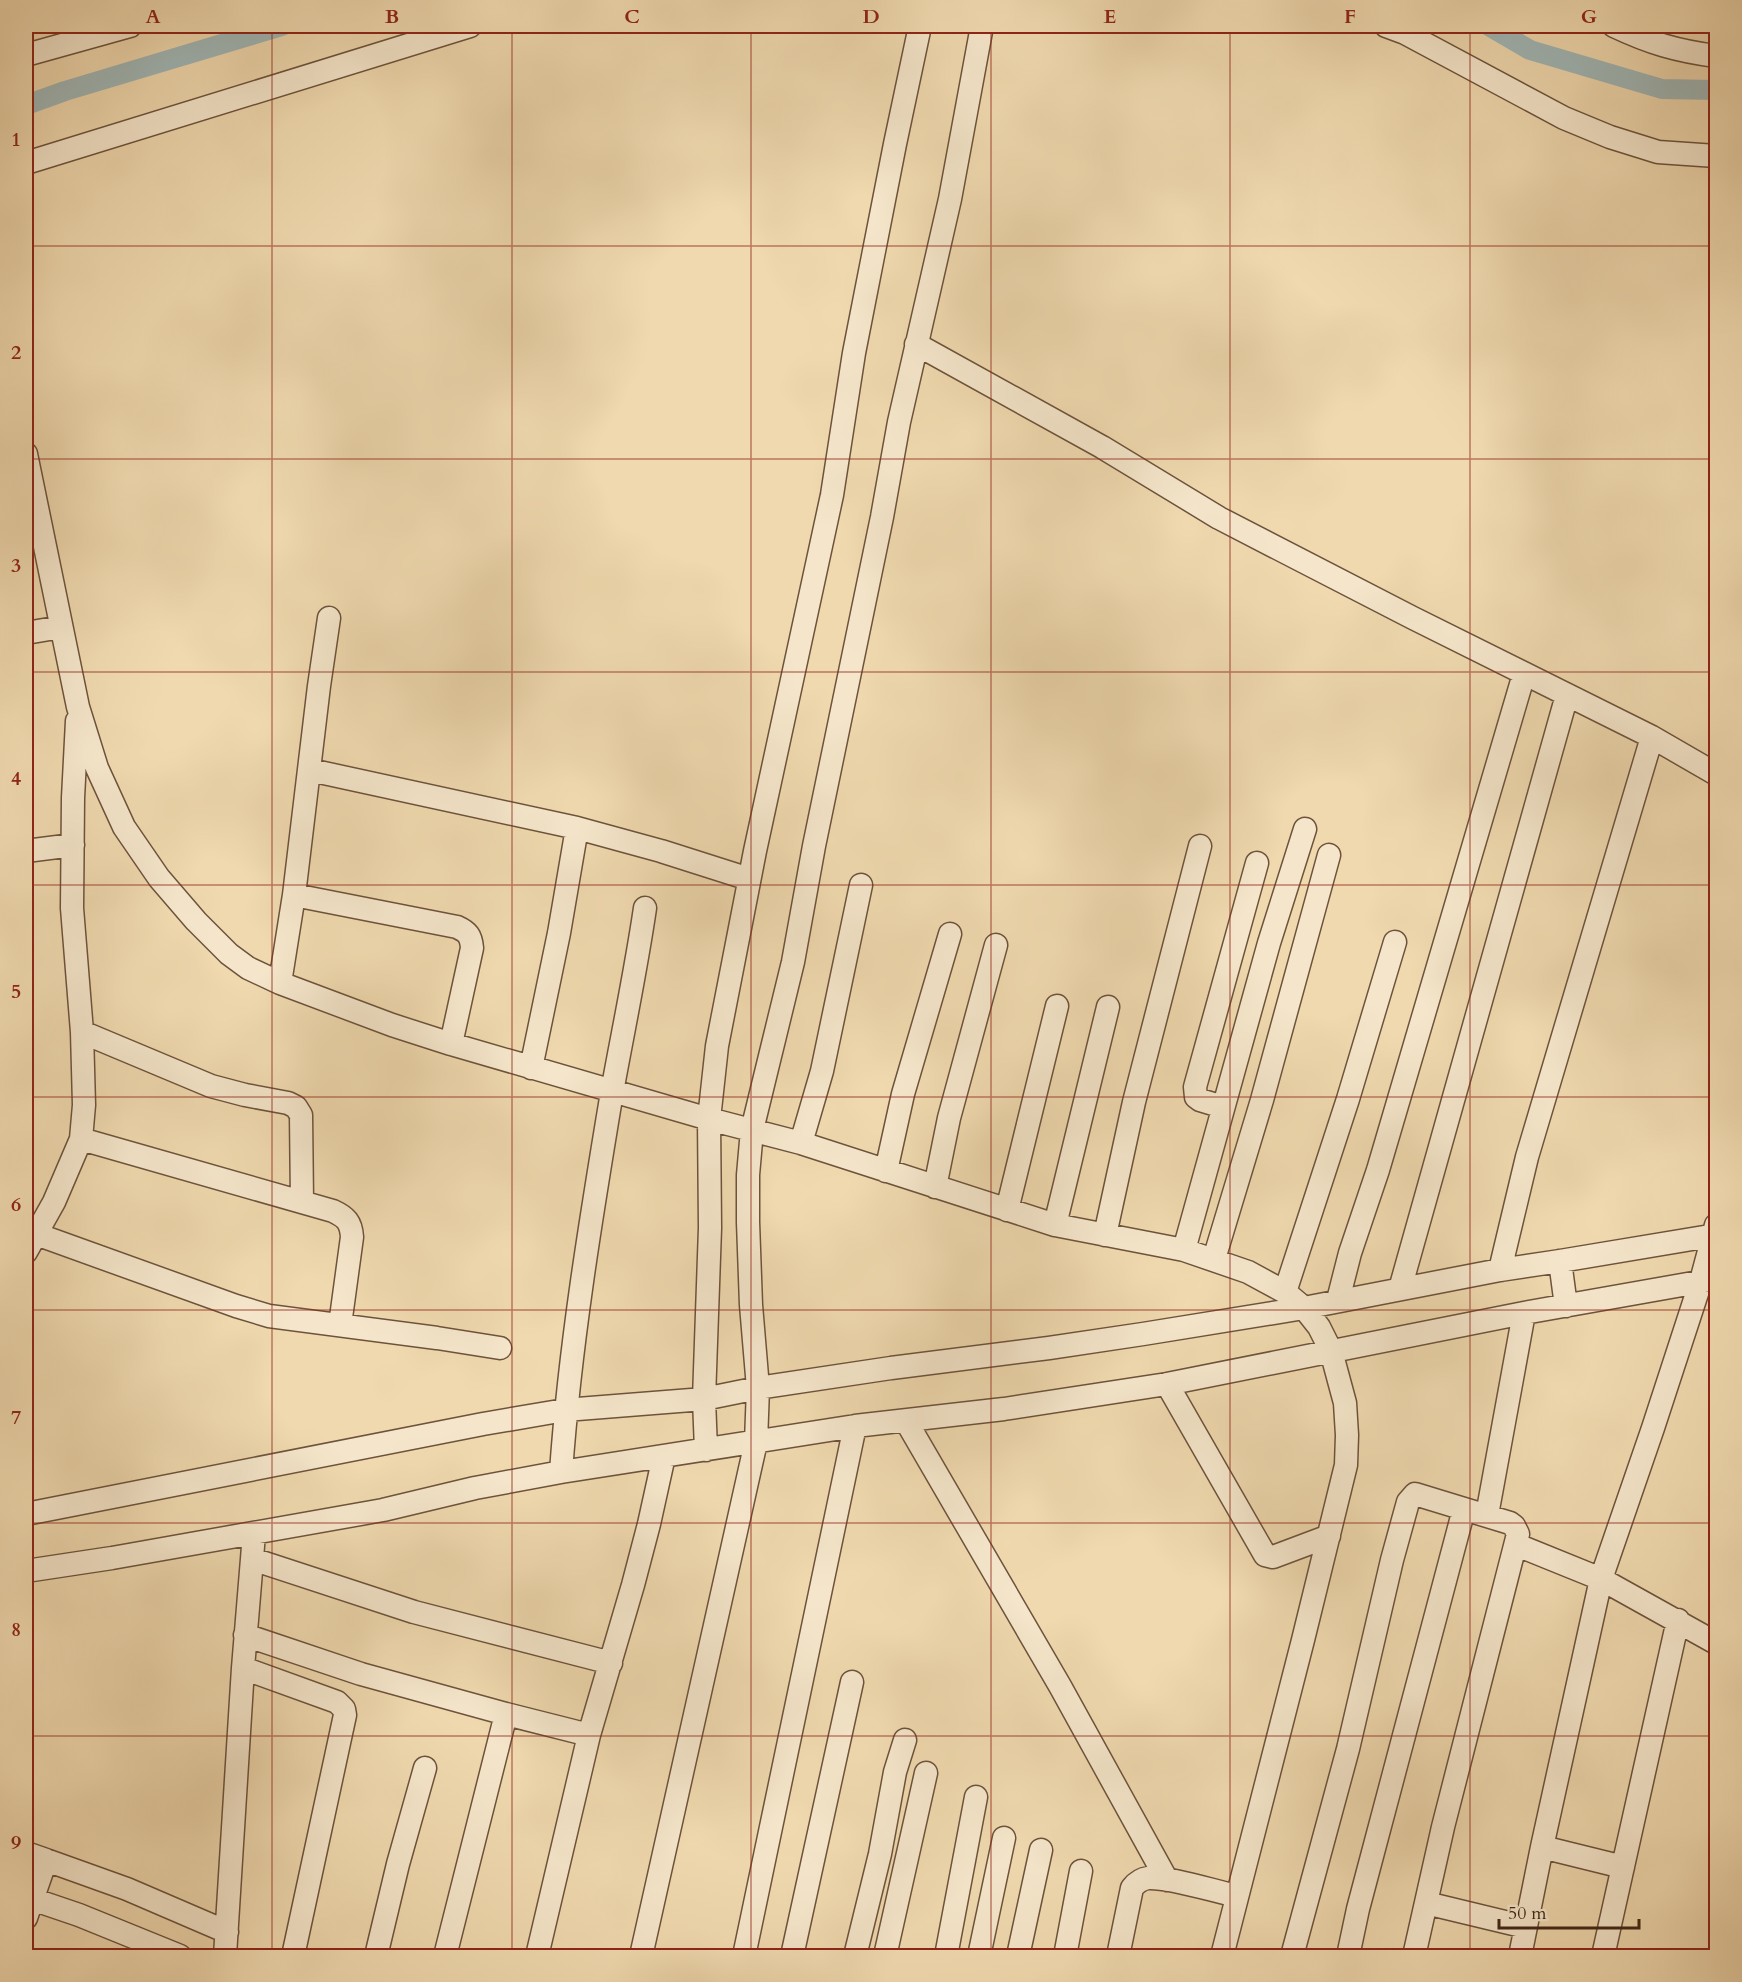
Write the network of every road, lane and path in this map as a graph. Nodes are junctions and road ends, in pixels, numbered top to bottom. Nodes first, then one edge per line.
1 (130, 26) edge
2 (470, 26) edge
3 (921, 26) edge
4 (982, 26) edge
5 (1386, 26) edge
6 (1614, 26) edge
7 (26, 55) edge
8 (1716, 56) edge
9 (1716, 156) edge
10 (26, 163) edge
11 (916, 344) junction
12 (26, 454) edge
13 (329, 618) dead end
14 (61, 627) junction
15 (26, 633) edge
16 (1524, 674) junction
17 (1567, 695) junction
18 (78, 707) junction
19 (1652, 737) junction
20 (310, 770) junction
21 (1716, 774) edge
22 (577, 828) junction
23 (1305, 829) dead end
24 (73, 845) junction
25 (1200, 846) dead end
26 (26, 851) edge
27 (1329, 855) dead end
28 (1257, 862) dead end
29 (749, 879) junction
30 (861, 885) dead end
31 (294, 895) junction
32 (645, 908) dead end
33 (950, 934) dead end
34 (1395, 942) dead end
35 (996, 945) dead end
36 (280, 983) junction
37 (1057, 1006) dead end
38 (1108, 1007) dead end
39 (82, 1032) junction
40 (451, 1044) junction
41 (531, 1068) junction
42 (613, 1091) junction
43 (1223, 1107) junction
44 (709, 1119) junction
45 (752, 1130) junction
46 (81, 1139) junction
47 (801, 1143) junction
48 (886, 1171) junction
49 (935, 1187) junction
50 (302, 1202) junction
51 (1007, 1210) junction
52 (1055, 1225) junction
53 (1715, 1232) edge
54 (1105, 1234) junction
55 (31, 1243) edge
56 (1184, 1250) junction
57 (1214, 1259) junction
58 (1560, 1262) junction
59 (1500, 1270) junction
60 (1709, 1280) edge
61 (1400, 1289) junction
62 (1285, 1292) junction
63 (1338, 1300) junction
64 (1566, 1306) junction
65 (1304, 1308) junction
66 (1524, 1313) junction
67 (340, 1325) junction
68 (500, 1348) dead end
69 (1331, 1351) junction
70 (1167, 1384) junction
71 (758, 1388) junction
72 (704, 1399) junction
73 (565, 1410) junction
74 (906, 1421) junction
75 (855, 1426) junction
76 (756, 1442) junction
77 (706, 1450) junction
78 (664, 1456) junction
79 (561, 1472) junction
80 (1464, 1509) junction
81 (26, 1514) edge
82 (1487, 1515) junction
83 (254, 1533) junction
84 (1329, 1536) junction
85 (1517, 1545) junction
86 (252, 1559) junction
87 (26, 1571) edge
88 (1601, 1579) junction
89 (1678, 1620) junction
90 (245, 1635) junction
91 (1716, 1643) edge
92 (611, 1663) junction
93 (243, 1668) junction
94 (852, 1682) dead end
95 (506, 1714) junction
96 (589, 1735) junction
97 (905, 1740) dead end
98 (425, 1768) dead end
99 (926, 1773) dead end
100 (976, 1797) dead end
101 (1004, 1838) dead end
102 (1542, 1848) junction
103 (1041, 1850) dead end
104 (36, 1857) edge
105 (1623, 1867) junction
106 (1081, 1870) dead end
107 (1167, 1880) junction
108 (1237, 1896) junction
109 (1426, 1903) junction
110 (28, 1905) edge
111 (1526, 1927) junction
112 (226, 1932) junction
113 (180, 1956) edge
114 (225, 1956) edge
115 (293, 1956) edge
116 (376, 1956) edge
117 (445, 1956) edge
118 (537, 1956) edge
119 (641, 1956) edge
120 (744, 1956) edge
121 (792, 1956) edge
122 (855, 1956) edge
123 (885, 1956) edge
124 (946, 1956) edge
125 (979, 1956) edge
126 (1018, 1956) edge
127 (1065, 1956) edge
128 (1118, 1956) edge
129 (1222, 1956) edge
130 (1292, 1956) edge
131 (1348, 1956) edge
132 (1414, 1956) edge
133 (1520, 1956) edge
134 (1603, 1956) edge

1 - 7 street
2 - 10 street
3 - 29 street
4 - 11 street
5 - 9 street
6 - 8 street
11 - 16 street
11 - 45 street
12 - 14 street
13 - 20 street
14 - 15 street
14 - 18 street
16 - 17 street
16 - 63 street
17 - 19 street
17 - 61 street
18 - 24 street
18 - 36 street
19 - 21 street
19 - 59 street
20 - 22 street
20 - 31 street
22 - 29 street
22 - 41 street
23 - 43 street
24 - 26 street
24 - 39 street
25 - 54 street
27 - 57 street
28 - 43 street
29 - 44 street
30 - 47 street
31 - 36 street
31 - 40 street
32 - 42 street
33 - 48 street
34 - 62 street
35 - 49 street
36 - 40 street
37 - 51 street
38 - 52 street
39 - 46 street
39 - 50 street
40 - 41 street
41 - 42 street
42 - 44 street
42 - 73 street
43 - 56 street
44 - 45 street
44 - 72 street
45 - 47 street
45 - 71 street
46 - 50 street
46 - 55 street
47 - 48 street
48 - 49 street
49 - 51 street
50 - 67 street
51 - 52 street
52 - 54 street
53 - 58 street
53 - 60 street
54 - 56 street
55 - 67 street
56 - 57 street
57 - 62 street
58 - 59 street
58 - 64 street
59 - 61 street
60 - 64 street
60 - 88 street
61 - 63 street
62 - 65 street
63 - 65 street
64 - 66 street
65 - 69 street
65 - 71 street
66 - 69 street
66 - 82 street
67 - 68 street
69 - 70 street
69 - 84 street
70 - 74 street
70 - 84 street
71 - 72 street
71 - 76 street
72 - 73 street
72 - 77 street
73 - 79 street
73 - 81 street
74 - 75 street
74 - 107 street
75 - 76 street
75 - 120 street
76 - 77 street
76 - 119 street
77 - 78 street
78 - 79 street
78 - 92 street
79 - 83 street
80 - 82 street
80 - 130 street
80 - 131 street
82 - 85 street
83 - 86 street
83 - 87 street
84 - 108 street
85 - 88 street
85 - 109 street
86 - 90 street
86 - 92 street
88 - 89 street
88 - 102 street
89 - 91 street
89 - 105 street
90 - 93 street
90 - 95 street
92 - 96 street
93 - 112 street
93 - 115 street
94 - 121 street
95 - 96 street
95 - 117 street
96 - 118 street
97 - 122 street
98 - 116 street
99 - 123 street
100 - 124 street
101 - 125 street
102 - 105 street
102 - 111 street
103 - 126 street
104 - 110 street
104 - 112 street
105 - 134 street
106 - 127 street
107 - 108 street
107 - 128 street
108 - 129 street
109 - 111 street
109 - 132 street
110 - 113 street
111 - 133 street
112 - 114 street

